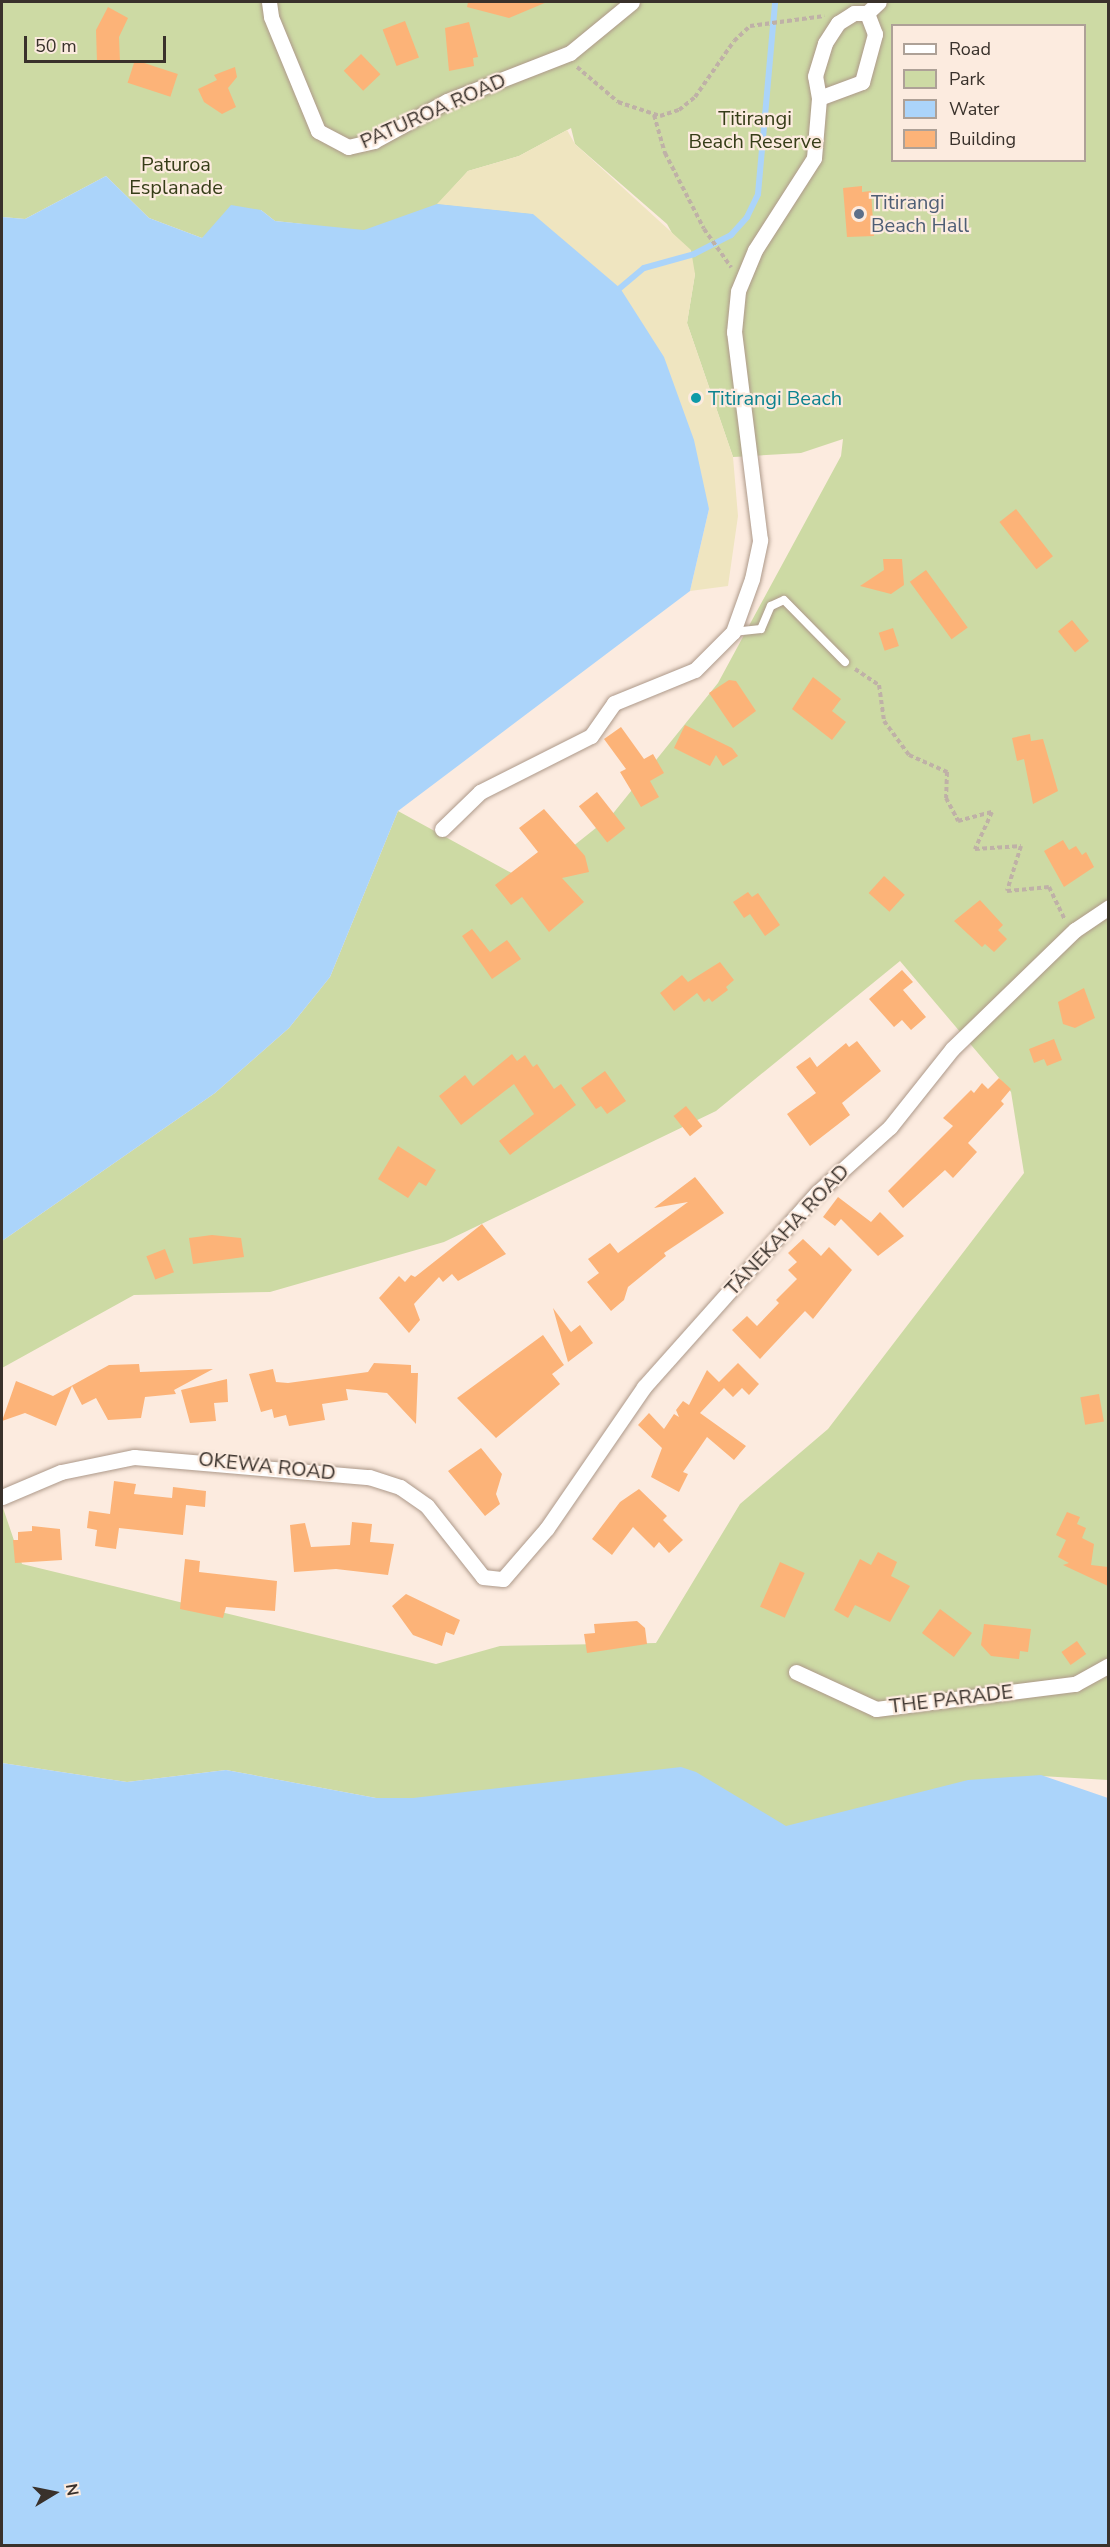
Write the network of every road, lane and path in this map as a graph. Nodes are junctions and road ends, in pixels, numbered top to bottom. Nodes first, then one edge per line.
1 (269, 2) edge
2 (632, 2) edge
3 (879, 2) edge
4 (867, 13) junction
5 (796, 19) dead end
6 (570, 52) junction
7 (819, 98) junction
8 (654, 115) junction
9 (719, 250) dead end
10 (733, 632) junction
11 (845, 662) joint
12 (442, 829) dead end
13 (1108, 908) edge
14 (1075, 930) junction
15 (2, 1497) edge
16 (497, 1581) joint
17 (1108, 1666) edge
18 (796, 1672) dead end

1 - 6 street, PATUROA ROAD
2 - 6 street, PATUROA ROAD
3 - 4 street
4 - 7 street
4 - 7 street
5 - 8 path
6 - 8 path
7 - 10 street
8 - 9 path
10 - 11 lane
10 - 12 street
11 - 14 path
13 - 14 street, TĀNEKAHA ROAD
14 - 16 street, TĀNEKAHA ROAD
15 - 16 street, OKEWA ROAD
17 - 18 street, THE PARADE

